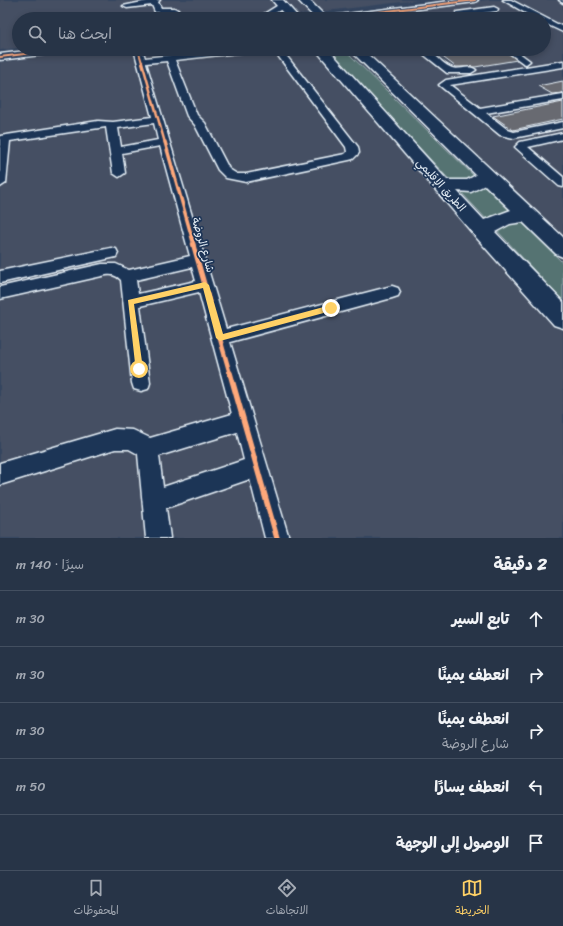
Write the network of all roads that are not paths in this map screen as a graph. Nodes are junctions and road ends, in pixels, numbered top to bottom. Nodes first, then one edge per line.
1 (303, 0) edge
2 (429, 0) edge
3 (472, 0) edge
4 (506, 0) edge
5 (156, 2) edge
6 (280, 3) edge
7 (127, 6) edge
8 (494, 9) dead end
9 (174, 10) dead end
10 (485, 10) junction
11 (269, 12) edge
12 (288, 12) edge
13 (316, 12) edge
14 (353, 12) edge
15 (382, 12) edge
16 (472, 12) edge
17 (528, 12) edge
18 (551, 24) edge
19 (563, 30) edge
20 (12, 51) edge
21 (0, 53) edge
22 (12, 56) edge
23 (139, 56) edge
24 (149, 56) edge
25 (186, 56) edge
26 (282, 56) edge
27 (327, 56) edge
28 (362, 56) edge
29 (430, 56) edge
30 (519, 56) edge
31 (0, 57) edge
32 (170, 58) junction
33 (541, 58) dead end
34 (526, 60) junction
35 (563, 64) edge
36 (563, 97) edge
37 (477, 112) junction
38 (157, 119) junction
39 (563, 125) edge
40 (111, 126) junction
41 (563, 136) edge
42 (3, 139) edge
43 (164, 142) junction
44 (116, 151) junction
45 (119, 173) dead end
46 (488, 176) junction
47 (0, 183) edge
48 (563, 183) edge
49 (441, 186) junction
50 (528, 216) junction
51 (482, 231) junction
52 (563, 249) edge
53 (111, 253) dead end
54 (198, 260) junction
55 (126, 276) junction
56 (0, 277) edge
57 (205, 285) junction
58 (392, 292) dead end
59 (0, 293) edge
60 (131, 302) junction
61 (563, 318) edge
62 (220, 338) junction
63 (140, 383) dead end
64 (244, 420) junction
65 (148, 450) junction
66 (257, 466) junction
67 (0, 474) edge
68 (154, 501) junction
69 (158, 538) edge
70 (277, 538) edge

1 - 13 highway
2 - 14 street
3 - 10 street
3 - 15 street
4 - 17 street
5 - 7 street
5 - 9 street
6 - 11 street
6 - 12 highway
8 - 10 street
10 - 16 street
18 - 19 street
20 - 21 street
22 - 31 street
23 - 38 street, شارع الروضة
24 - 32 street
25 - 32 street
26 - 32 street
27 - 49 highway, الطريق الإقليمي
28 - 46 highway
29 - 34 street
30 - 34 street
33 - 34 street
35 - 37 street
36 - 37 street
37 - 39 street
38 - 40 street
38 - 43 street, شارع الروضة
40 - 42 street
40 - 44 street
41 - 48 street
42 - 47 street
43 - 44 street
43 - 54 street, شارع الروضة
44 - 45 street
46 - 49 highway
46 - 50 highway
49 - 51 highway, الطريق الإقليمي
50 - 51 highway
50 - 52 highway
51 - 61 highway, الطريق الإقليمي
53 - 56 street
54 - 55 street
54 - 57 street, شارع الروضة
55 - 59 street
55 - 60 street
57 - 60 street
57 - 62 street, شارع الروضة
58 - 62 street
60 - 63 street
62 - 64 street, شارع الروضة
64 - 65 street
64 - 66 street, شارع الروضة
65 - 67 street
65 - 68 street
66 - 68 street
66 - 70 street, شارع الروضة
68 - 69 street

